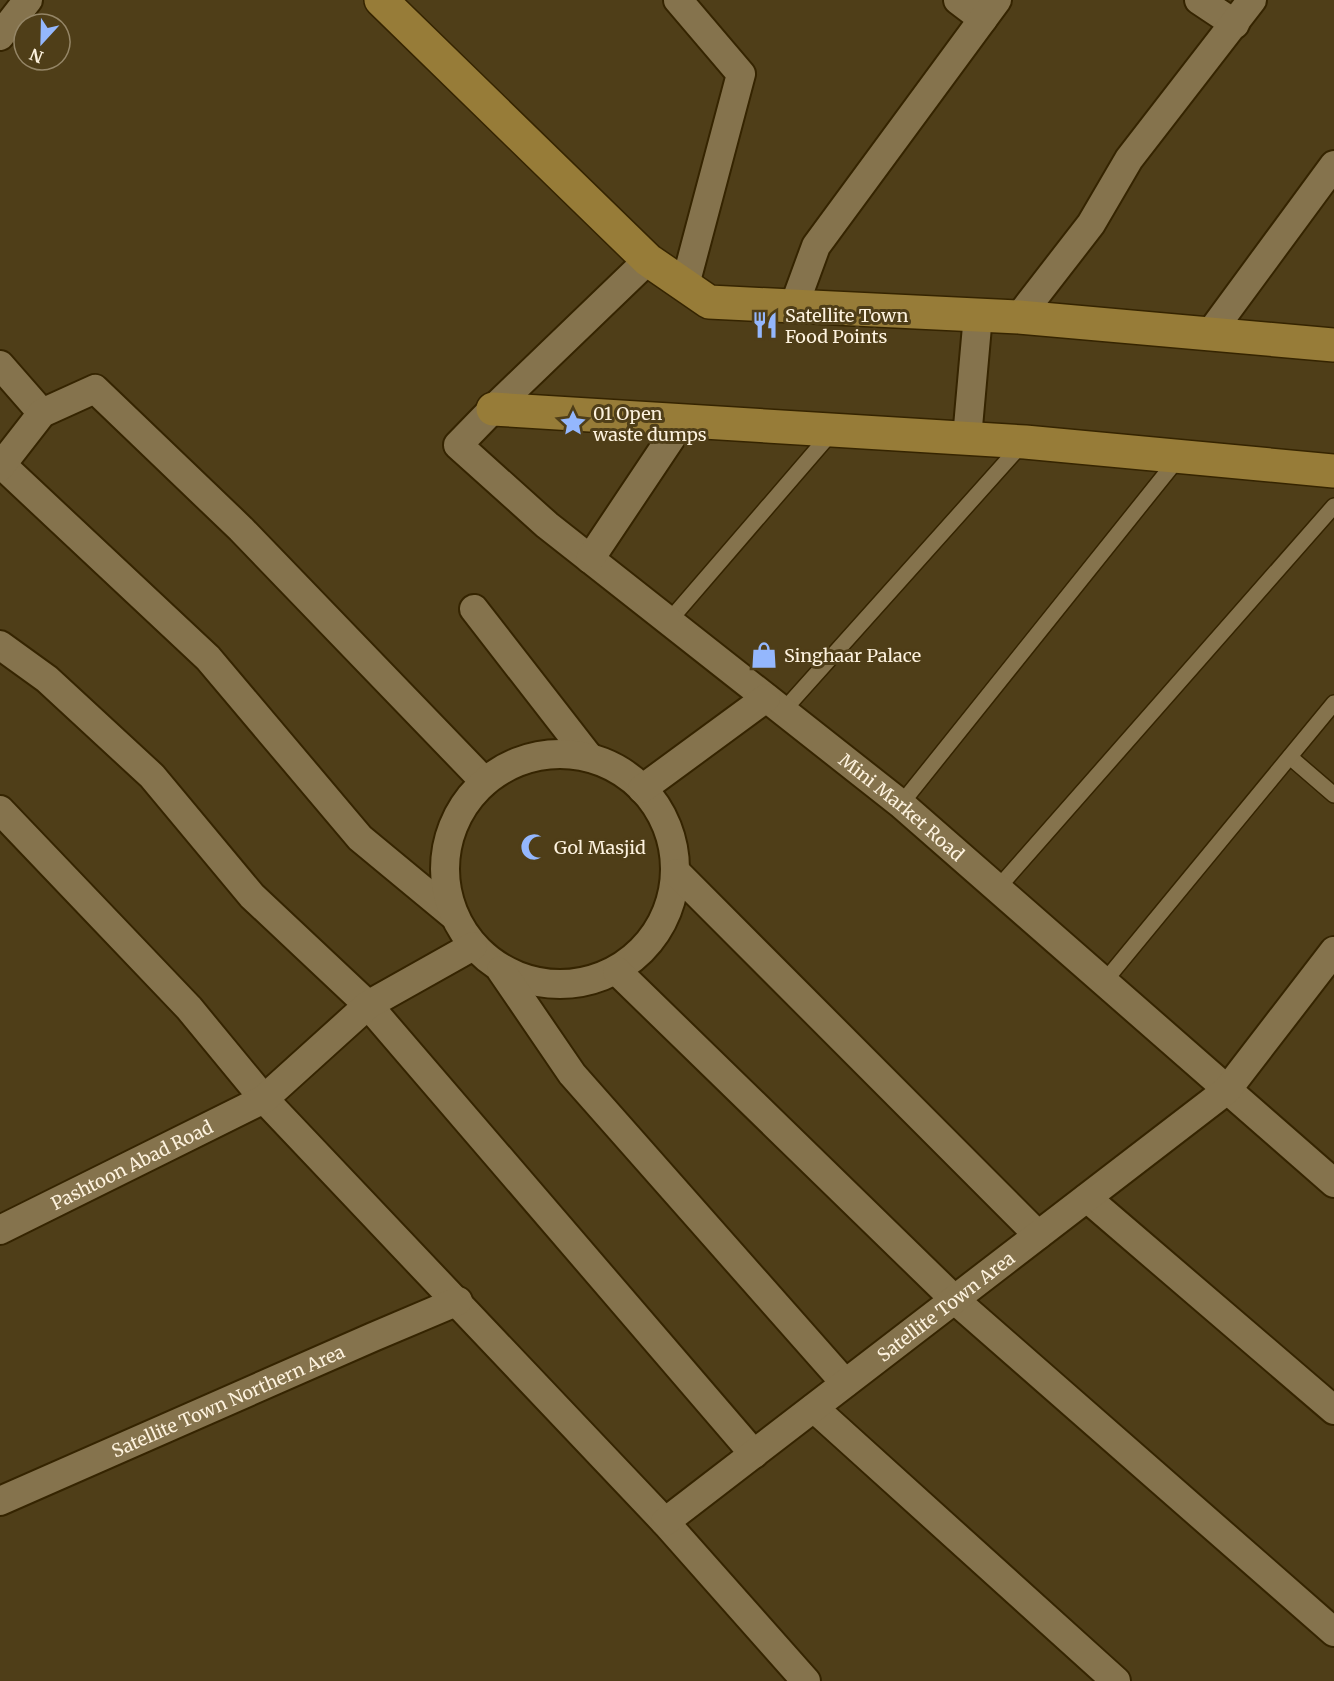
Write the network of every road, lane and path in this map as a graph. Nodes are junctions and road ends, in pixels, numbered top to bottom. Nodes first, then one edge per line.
1 (28, 0) edge
2 (381, 0) edge
3 (678, 0) edge
4 (958, 0) edge
5 (1199, 0) edge
6 (1252, 0) edge
7 (990, 9) edge
8 (1235, 24) junction
9 (0, 36) edge
10 (1334, 165) edge
11 (648, 260) junction
12 (685, 285) junction
13 (794, 306) junction
14 (978, 315) junction
15 (1018, 317) junction
16 (1209, 335) junction
17 (1334, 345) edge
18 (0, 365) edge
19 (493, 409) junction
20 (42, 413) junction
21 (684, 420) junction
22 (834, 429) junction
23 (967, 438) junction
24 (1025, 442) junction
25 (1180, 456) junction
26 (1, 466) edge
27 (1334, 471) edge
28 (1334, 506) edge
29 (590, 559) junction
30 (474, 609) dead end
31 (669, 621) junction
32 (0, 645) edge
33 (1334, 703) edge
34 (775, 705) junction
35 (589, 757) junction
36 (1290, 757) junction
37 (484, 781) junction
38 (642, 789) junction
39 (1334, 795) edge
40 (901, 804) junction
41 (0, 810) edge
42 (677, 873) junction
43 (997, 889) junction
44 (453, 915) junction
45 (473, 946) junction
46 (1334, 951) edge
47 (501, 970) junction
48 (617, 971) junction
49 (1104, 982) junction
50 (368, 1005) junction
51 (1227, 1090) junction
52 (264, 1100) junction
53 (1334, 1184) edge
54 (1087, 1198) junction
55 (0, 1230) edge
56 (1038, 1235) junction
57 (955, 1300) junction
58 (458, 1301) junction
59 (845, 1383) junction
60 (814, 1408) junction
61 (1334, 1410) edge
62 (754, 1454) junction
63 (0, 1501) edge
64 (666, 1522) junction
65 (1334, 1632) edge
66 (806, 1681) edge
67 (1116, 1681) edge

1 - 9 street
2 - 11 street
3 - 12 street
4 - 7 street
5 - 8 street
6 - 8 street
7 - 13 street
8 - 15 street
10 - 16 street
11 - 12 street
11 - 19 street
12 - 13 street
13 - 14 street
14 - 15 street
14 - 23 street
15 - 16 street
16 - 17 street
18 - 20 street
19 - 21 street
19 - 29 street, Mini Market Road
20 - 26 street
20 - 37 street
21 - 22 street
21 - 29 street
22 - 23 street
22 - 31 lane
23 - 24 street
24 - 25 street
24 - 34 lane
25 - 27 street
25 - 40 lane
26 - 44 street
28 - 43 lane
29 - 31 street, Mini Market Road
30 - 35 street
31 - 34 street, Mini Market Road
32 - 50 street
33 - 36 lane
34 - 38 street
34 - 40 street, Mini Market Road
35 - 37 street
35 - 38 street
36 - 39 lane
36 - 49 lane
37 - 44 street
38 - 42 street
40 - 43 street, Mini Market Road
41 - 52 street
42 - 48 street
42 - 56 street
43 - 49 street, Mini Market Road
44 - 45 street
45 - 47 street
45 - 50 street, Pashtoon Abad Road
46 - 51 street, Satellite Town Area
47 - 48 street
47 - 59 street
48 - 57 street
49 - 51 street, Mini Market Road
50 - 52 street, Pashtoon Abad Road
50 - 62 street
51 - 53 street, Mini Market Road
51 - 54 street, Satellite Town Area
52 - 55 street, Pashtoon Abad Road
52 - 58 street
54 - 56 street, Satellite Town Area
54 - 61 street
56 - 57 street, Satellite Town Area
57 - 59 street, Satellite Town Area
57 - 65 street
58 - 63 street, Satellite Town Northern Area
58 - 64 street
59 - 60 street, Satellite Town Area
60 - 62 street, Satellite Town Area
60 - 67 street
62 - 64 street, Satellite Town Area
64 - 66 street

